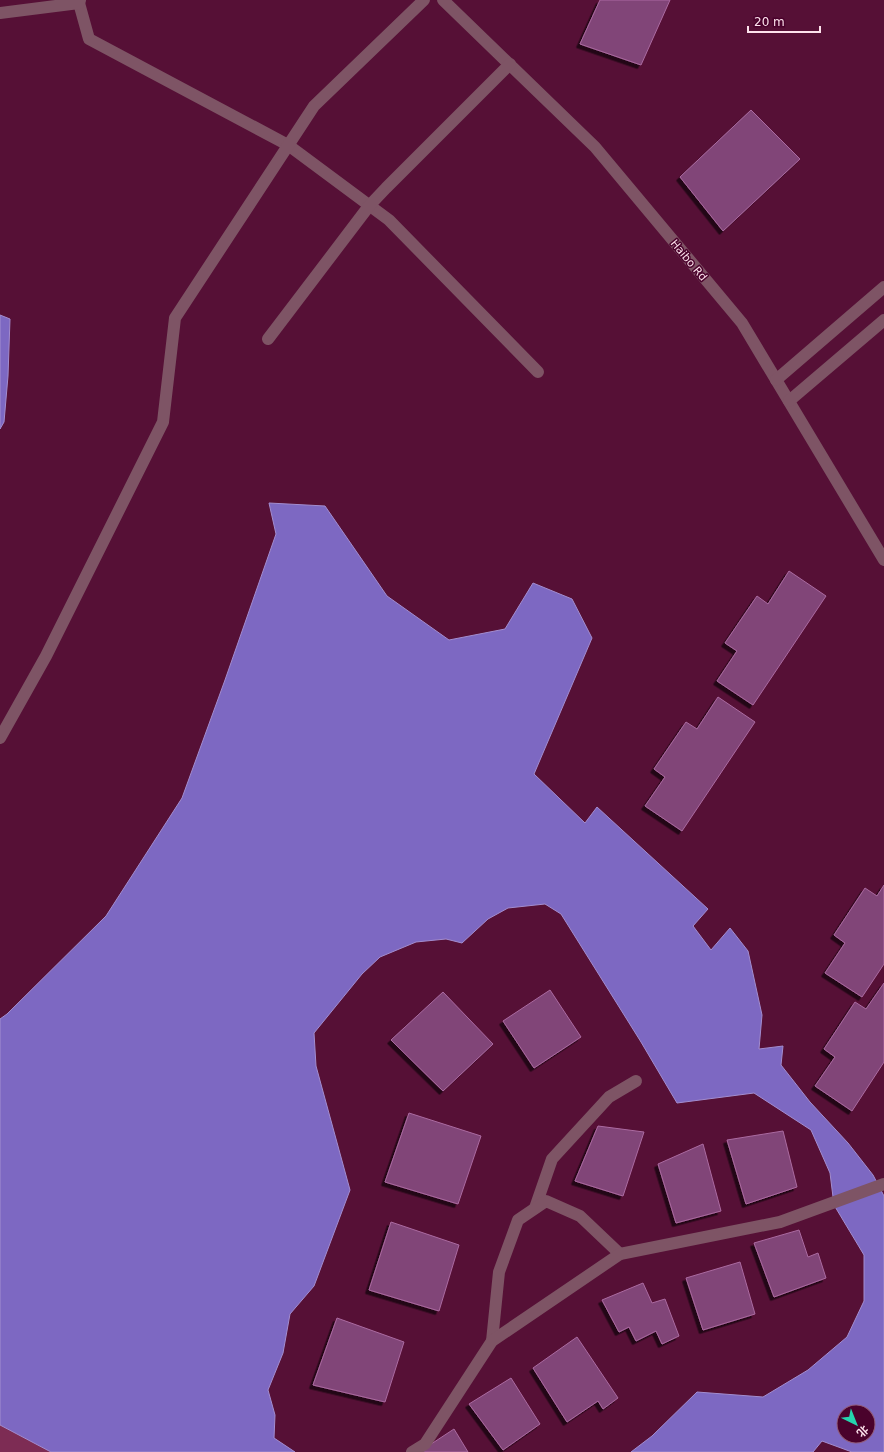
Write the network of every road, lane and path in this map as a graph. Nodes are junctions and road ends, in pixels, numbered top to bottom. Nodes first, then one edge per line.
1 (424, 0) edge
2 (443, 0) edge
3 (80, 2) edge
4 (0, 14) edge
5 (510, 64) junction
6 (288, 145) junction
7 (370, 206) junction
8 (884, 287) edge
9 (884, 320) edge
10 (268, 338) dead end
11 (538, 372) dead end
12 (776, 380) junction
13 (788, 401) junction
14 (884, 560) edge
15 (0, 738) edge
16 (636, 1081) dead end
17 (884, 1184) edge
18 (535, 1208) junction
19 (620, 1254) junction
20 (492, 1341) junction
21 (412, 1452) edge

1 - 6 street
2 - 5 street, Haibo Rd
3 - 4 street
3 - 6 street
5 - 7 street
5 - 12 street, Haibo Rd
6 - 7 street
6 - 15 street
7 - 10 street
7 - 11 street
8 - 12 street
9 - 13 street
12 - 13 street, Haibo Rd
13 - 14 street, Haibo Rd
16 - 18 street
17 - 19 street
18 - 19 street
18 - 20 street
19 - 20 street
20 - 21 street

